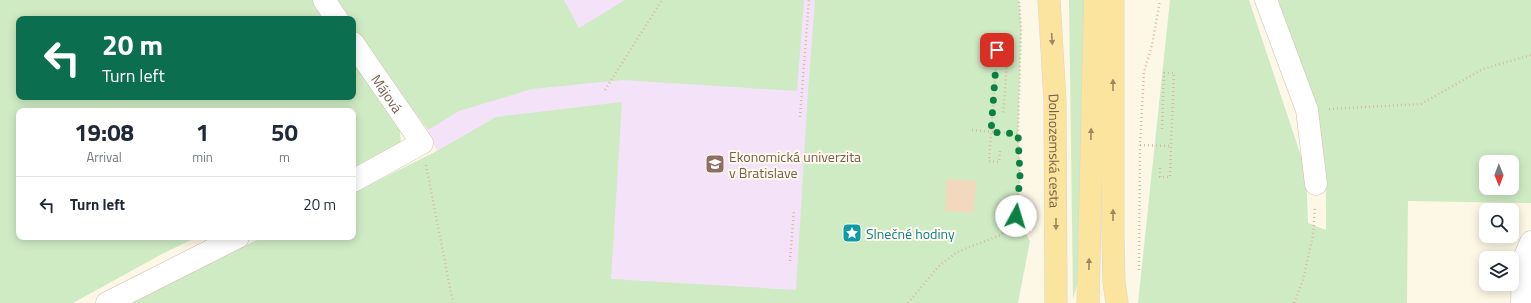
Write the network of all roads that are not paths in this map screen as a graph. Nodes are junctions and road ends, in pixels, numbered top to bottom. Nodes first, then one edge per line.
1 (324, 0) edge
2 (1049, 0) edge
3 (1095, 0) edge
4 (1113, 0) edge
5 (1266, 0) edge
6 (335, 16) edge
7 (356, 47) edge
8 (356, 179) edge
9 (1316, 184) road end
10 (232, 240) edge
11 (1531, 242) edge
12 (1056, 302) edge
13 (107, 303) edge
14 (1088, 303) edge
15 (1116, 303) edge
16 (1522, 303) edge

1 - 6 street
2 -> 12 main road, Dolnozemská cesta
14 -> 3 main road
15 -> 4 main road
5 - 9 street
7 - 8 street, Májová
10 - 13 street
11 - 16 street

